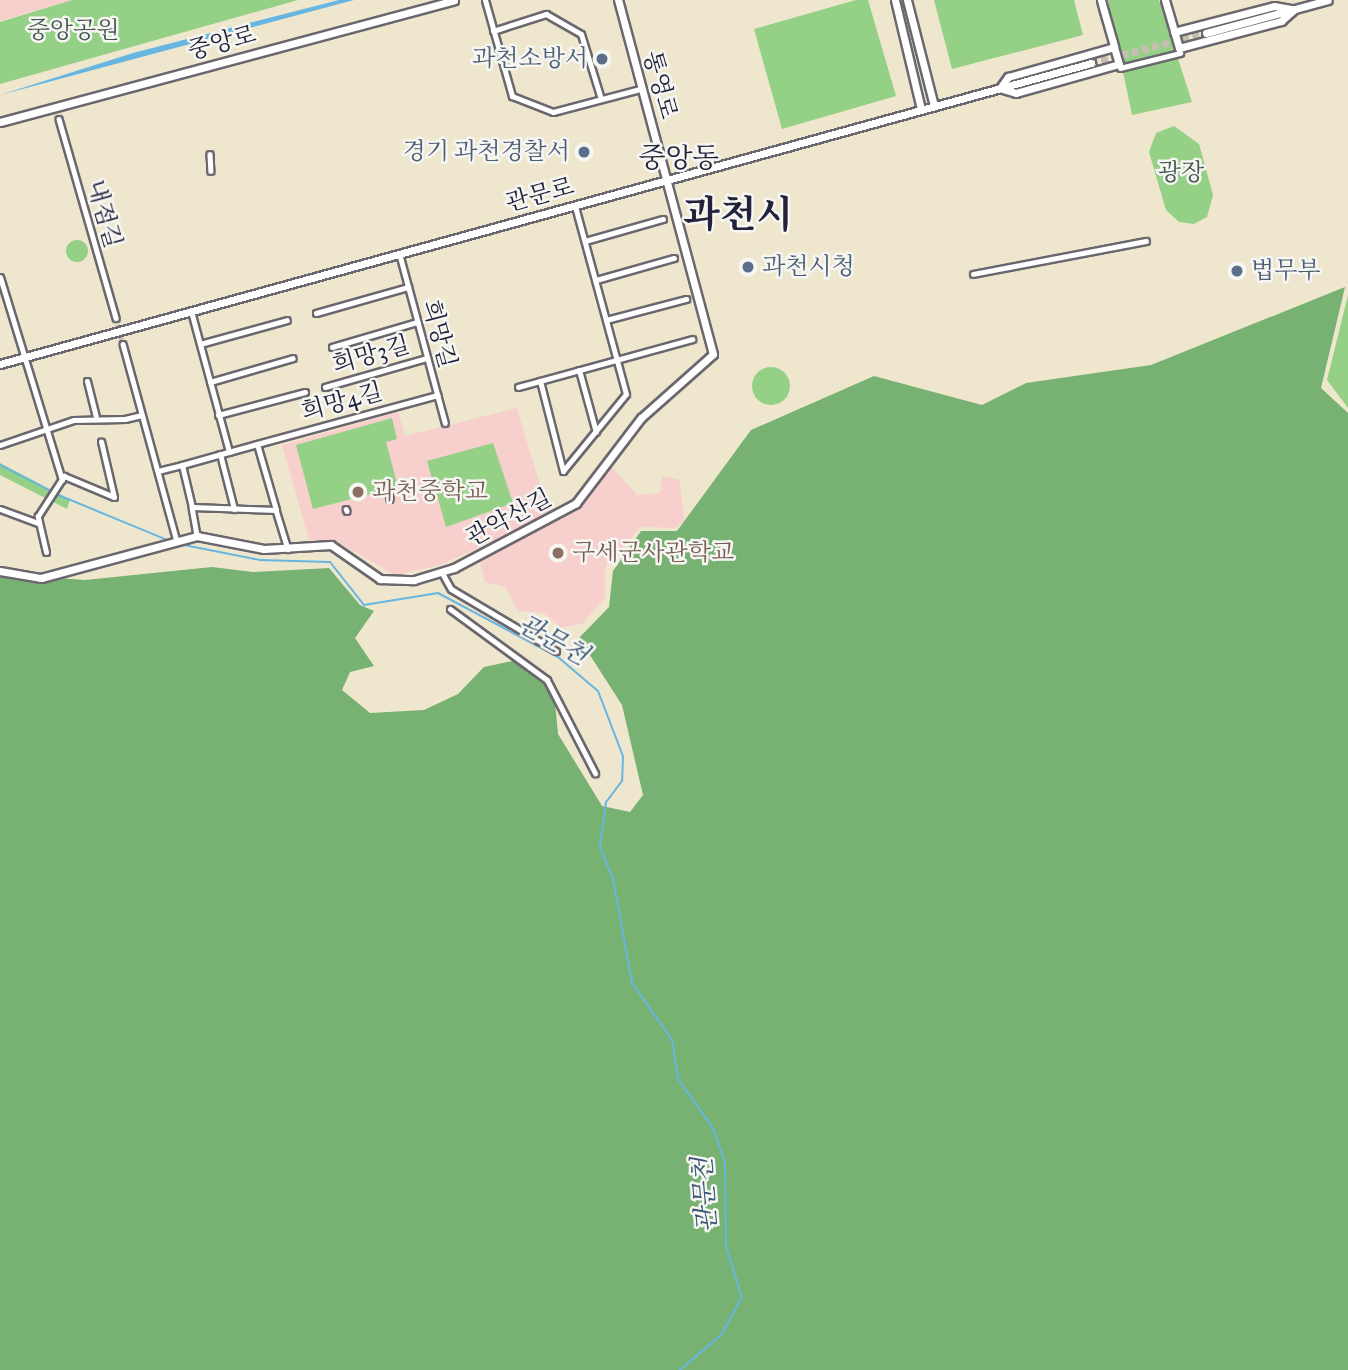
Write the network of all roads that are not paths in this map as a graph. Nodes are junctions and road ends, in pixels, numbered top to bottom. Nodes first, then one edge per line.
1 (454, 0) edge
2 (485, 0) edge
3 (618, 0) edge
4 (895, 0) edge
5 (907, 0) edge
6 (1101, 0) edge
7 (1165, 0) edge
8 (1328, 0) edge
9 (1295, 9) junction
10 (493, 30) junction
11 (1174, 32) junction
12 (1206, 33) tunnel mouth
13 (1114, 47) junction
14 (1179, 50) junction
15 (1091, 63) tunnel mouth
16 (1119, 66) junction
17 (1000, 88) junction
18 (640, 89) junction
19 (601, 99) junction
20 (934, 106) junction
21 (921, 109) junction
22 (59, 119) dead end
23 (0, 122) edge
24 (210, 154) dead end
25 (211, 171) dead end
26 (666, 180) junction
27 (575, 206) junction
28 (663, 219) dead end
29 (585, 241) junction
30 (1146, 241) dead end
31 (399, 253) junction
32 (674, 258) dead end
33 (973, 274) dead end
34 (0, 277) edge
35 (596, 280) junction
36 (408, 287) junction
37 (686, 299) dead end
38 (191, 311) junction
39 (316, 313) dead end
40 (116, 318) tunnel mouth
41 (287, 320) dead end
42 (606, 320) junction
43 (417, 321) junction
44 (692, 339) dead end
45 (123, 344) tunnel mouth
46 (200, 344) junction
47 (332, 347) dead end
48 (23, 358) junction
49 (293, 358) dead end
50 (427, 358) junction
51 (617, 360) junction
52 (0, 364) edge
53 (579, 370) junction
54 (87, 381) dead end
55 (540, 381) junction
56 (210, 382) junction
57 (325, 387) dead end
58 (518, 387) dead end
59 (305, 392) dead end
60 (437, 395) junction
61 (142, 415) junction
62 (218, 415) junction
63 (96, 416) junction
64 (125, 419) joint
65 (445, 423) dead end
66 (44, 430) junction
67 (596, 432) junction
68 (101, 441) dead end
69 (257, 444) junction
70 (0, 445) edge
71 (229, 452) junction
72 (220, 454) junction
73 (182, 465) junction
74 (158, 471) junction
75 (62, 480) junction
76 (192, 507) junction
77 (0, 509) edge
78 (234, 509) junction
79 (276, 510) junction
80 (38, 523) junction
81 (197, 536) junction
82 (176, 541) junction
83 (288, 550) junction
84 (46, 552) dead end
85 (0, 571) edge
86 (442, 573) junction
87 (450, 609) dead end
88 (556, 651) dead end
89 (595, 772) dead end

1 - 23 street, 중앙로
2 - 10 street
3 - 18 street, 통영로
4 - 21 street
5 - 20 street
6 - 13 street
7 - 11 street
8 - 9 street
9 - 11 street
9 - 12 street
9 - 14 street
10 - 19 street
10 - 19 street
11 - 14 street
13 - 16 street
13 - 17 street
14 - 16 street
15 - 17 street, 관문로
16 - 17 street
17 - 20 street, 관문로
18 - 19 street
18 - 26 street, 통영로
20 - 21 street, 관문로
21 - 26 street, 관문로
22 - 40 street, 내점길
24 - 25 street
26 - 27 street, 관문로
26 - 86 street, 관악산길
27 - 29 street
27 - 31 street, 관문로
28 - 29 street
29 - 35 street
30 - 33 street
31 - 36 street, 희망길
31 - 38 street, 관문로
32 - 35 street
34 - 48 street
35 - 42 street
36 - 39 street
36 - 43 street, 희망길
37 - 42 street
38 - 46 street
38 - 48 street, 관문로
41 - 46 street
42 - 51 street
43 - 47 street
43 - 50 street, 희망길
44 - 51 street
45 - 61 street
46 - 56 street
48 - 52 street, 관문로
48 - 66 street
49 - 56 street
50 - 57 street, 희망3길
50 - 60 street, 희망길
51 - 53 street
51 - 67 street
53 - 55 street
53 - 67 street
54 - 63 street
55 - 58 street
55 - 67 street
56 - 62 street
59 - 62 street, 희망3길
60 - 65 street, 희망길
60 - 69 street, 희망4길
61 - 64 street
61 - 74 street
62 - 71 street
63 - 64 street
63 - 66 street
66 - 70 street
66 - 75 street
68 - 75 street
69 - 71 street, 희망4길
69 - 79 street
71 - 72 street, 희망4길
72 - 73 street, 희망4길
72 - 78 street
73 - 74 street, 희망4길
73 - 76 street
74 - 82 street
75 - 80 street
76 - 78 street
76 - 81 street
77 - 80 street
78 - 79 street
79 - 83 street
80 - 84 street
81 - 82 street, 관악산길
81 - 83 street, 관악산길
82 - 85 street, 관악산길
83 - 86 street, 관악산길
86 - 88 street
87 - 89 street

